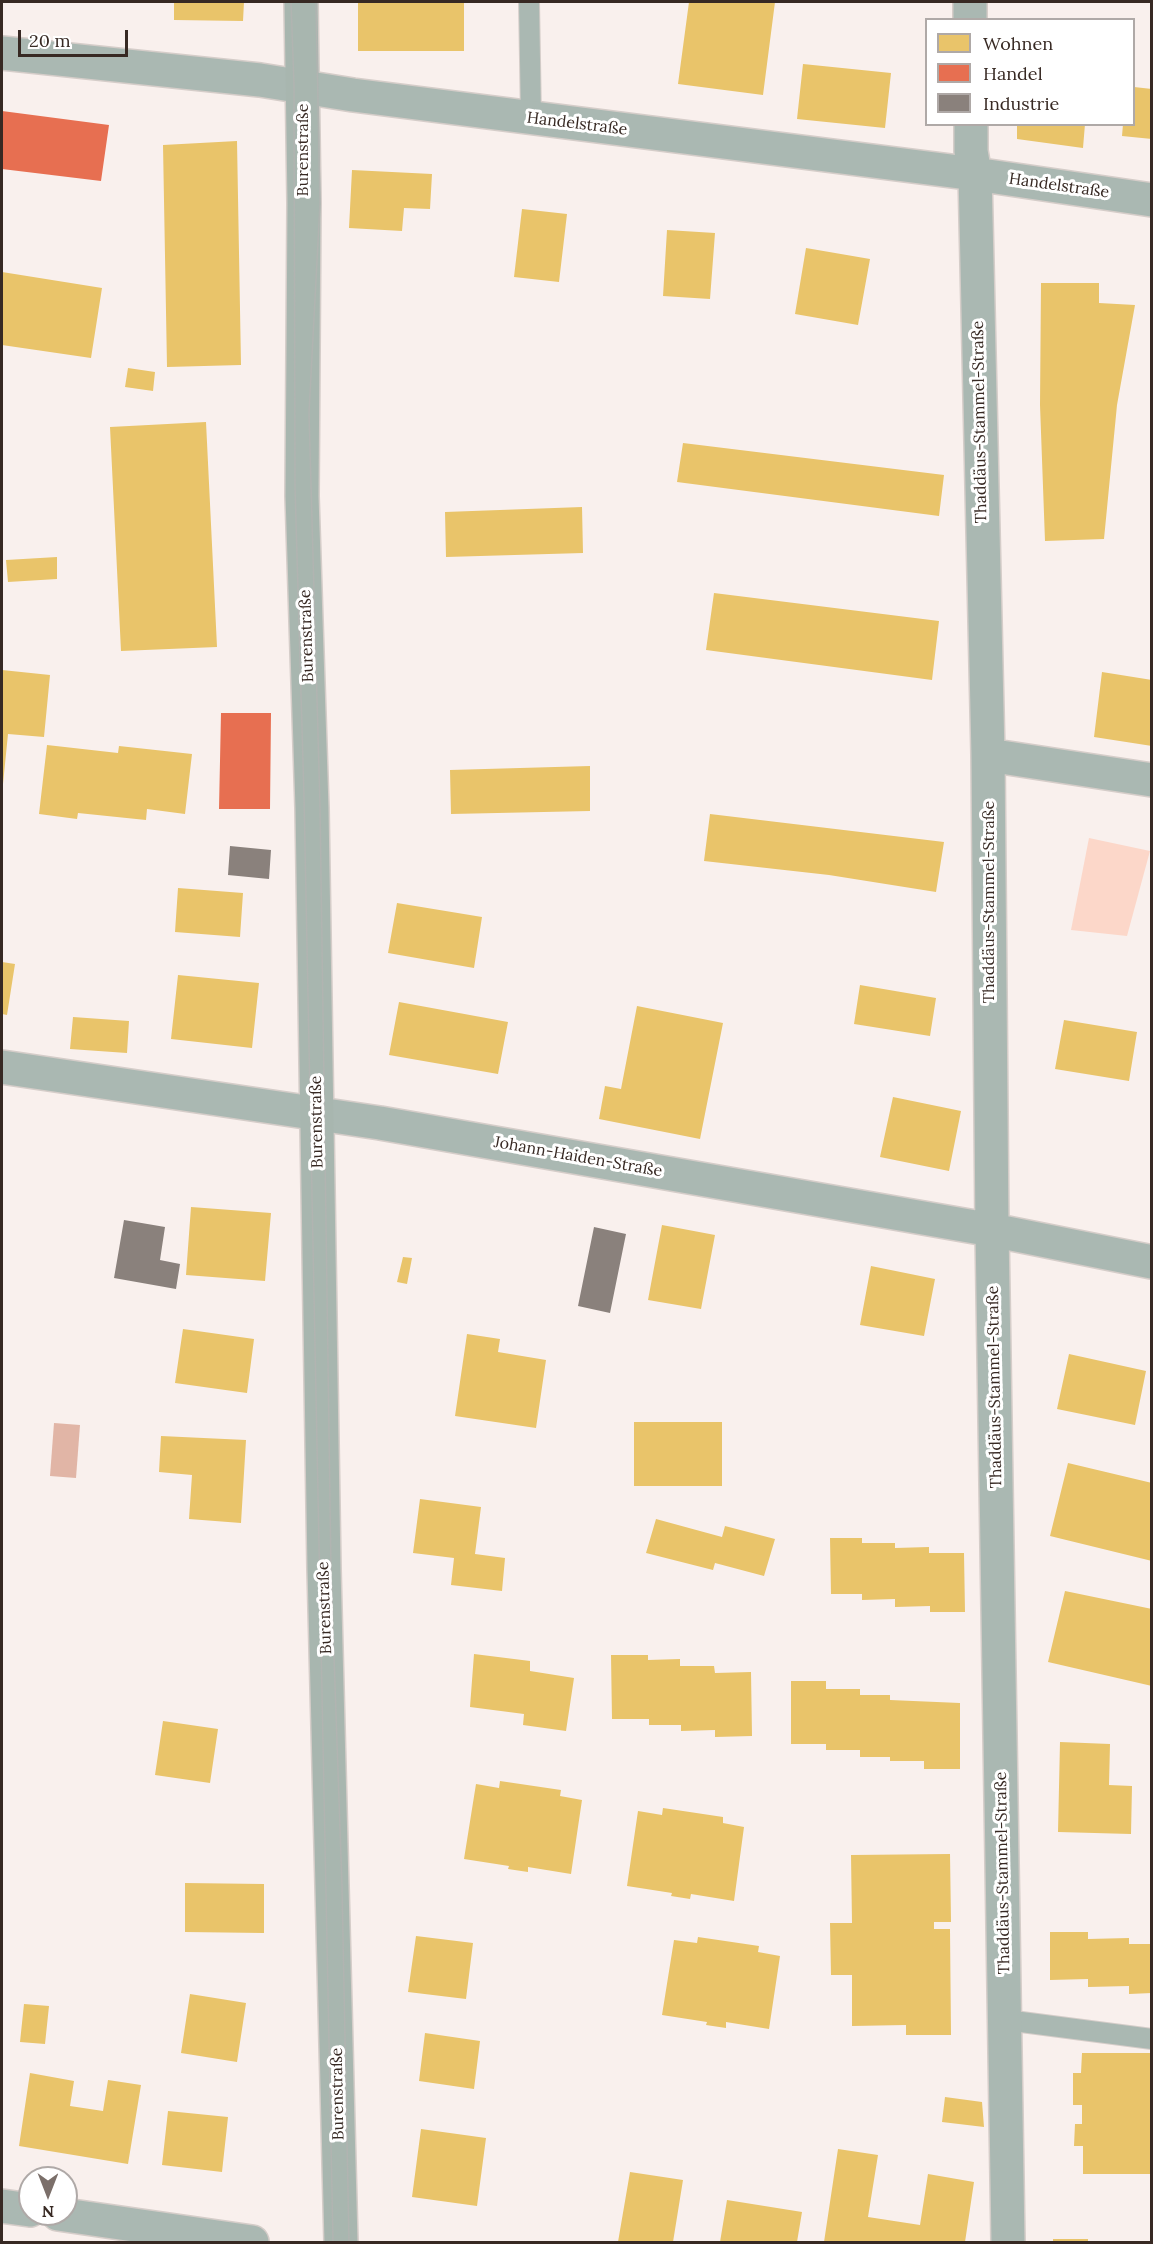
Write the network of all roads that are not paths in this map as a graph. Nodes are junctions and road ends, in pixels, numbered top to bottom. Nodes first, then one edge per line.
1 (301, 2) edge
2 (529, 2) edge
3 (970, 2) edge
4 (970, 18) edge
5 (2, 53) edge
6 (303, 88) junction
7 (531, 118) junction
8 (971, 126) edge
9 (975, 174) junction
10 (1152, 200) edge
11 (988, 755) junction
12 (1152, 780) edge
13 (2, 1067) edge
14 (317, 1113) junction
15 (992, 1230) junction
16 (1152, 1262) edge
17 (1006, 2020) junction
18 (1152, 2039) edge
19 (2, 2206) edge
20 (18, 2208) edge
21 (78, 2217) edge
22 (252, 2242) edge
23 (341, 2242) edge
24 (1008, 2242) edge

1 - 6 street, Burenstraße
2 - 7 lane
3 - 4 street
5 - 6 street, Handelstraße
6 - 7 street, Handelstraße
6 - 14 street, Burenstraße
7 - 9 street, Handelstraße
8 - 9 street, Thaddäus-Stammel-Straße
9 - 10 street, Handelstraße
9 - 11 street, Thaddäus-Stammel-Straße
11 - 12 street
11 - 15 street, Thaddäus-Stammel-Straße
13 - 14 street, Johann-Haiden-Straße
14 - 15 street, Johann-Haiden-Straße
14 - 23 street, Burenstraße
15 - 16 street, Johann-Haiden-Straße
15 - 17 street, Thaddäus-Stammel-Straße
17 - 18 lane
17 - 24 street, Thaddäus-Stammel-Straße
19 - 20 street
21 - 22 street

